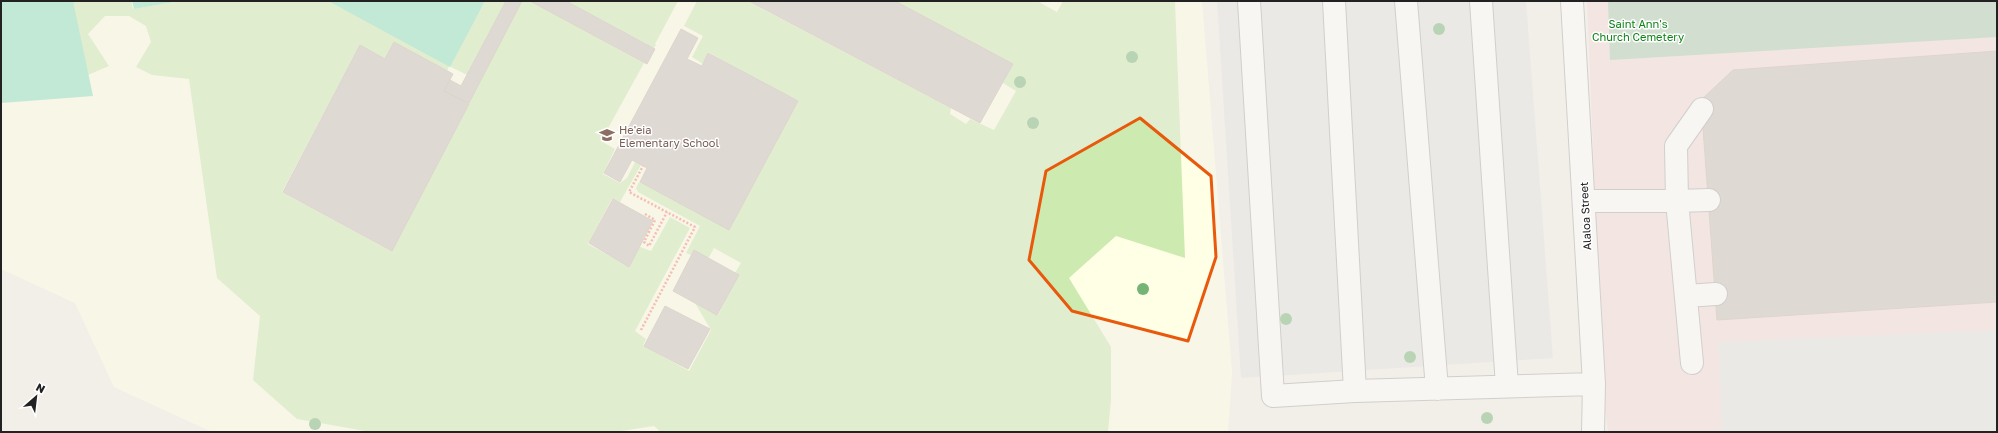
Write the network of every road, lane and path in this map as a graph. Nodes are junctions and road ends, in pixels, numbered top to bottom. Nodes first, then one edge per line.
1 (1249, 1) edge
2 (1334, 1) edge
3 (1406, 1) edge
4 (1480, 1) edge
5 (1572, 1) edge
6 (1702, 109) dead end
7 (643, 166) dead end
8 (1709, 200) dead end
9 (1584, 201) junction
10 (1677, 202) junction
11 (667, 212) junction
12 (645, 214) dead end
13 (1716, 294) dead end
14 (1686, 296) junction
15 (641, 330) dead end
16 (1692, 363) dead end
17 (1594, 384) junction
18 (1507, 386) junction
19 (1436, 388) junction
20 (1355, 391) junction
21 (1594, 432) edge

1 - 20 street
2 - 20 street
3 - 19 street
4 - 18 street
5 - 9 street, Alaloa Street
6 - 10 street
7 - 11 path
8 - 10 street
9 - 10 street
9 - 17 street, Alaloa Street
10 - 14 street
11 - 12 path
11 - 15 path
13 - 14 street
14 - 16 street
17 - 18 street
17 - 21 street, Alaloa Street
18 - 19 street
19 - 20 street

